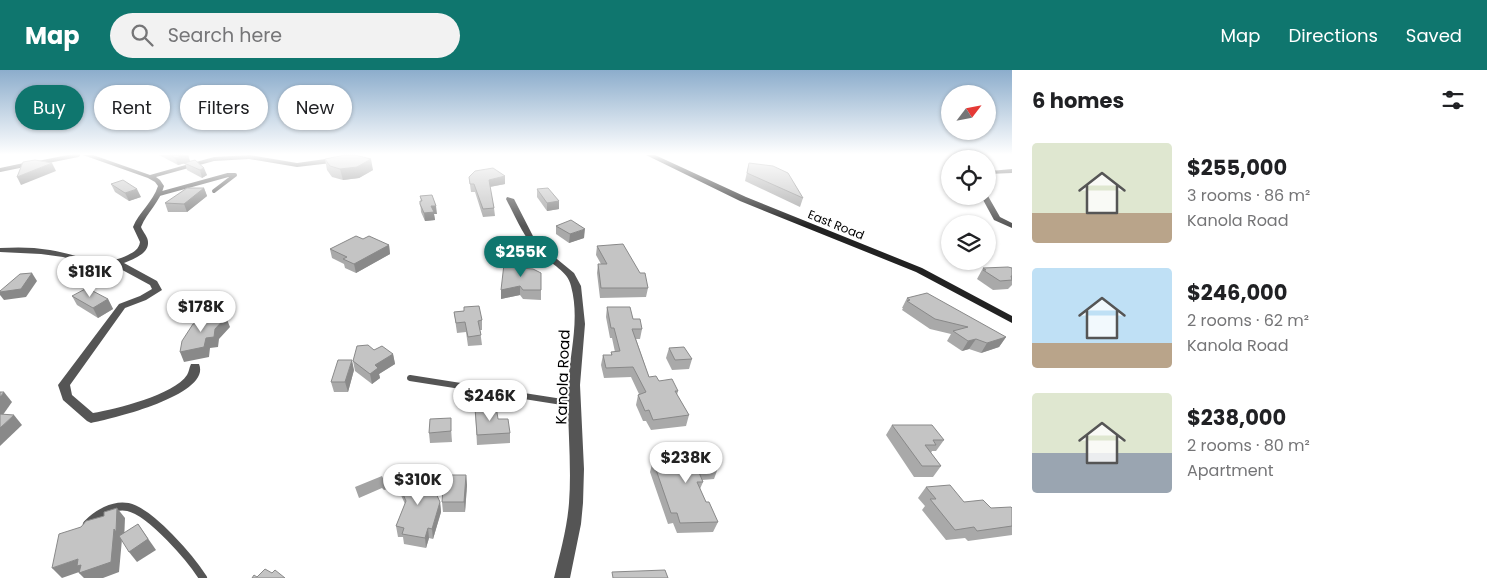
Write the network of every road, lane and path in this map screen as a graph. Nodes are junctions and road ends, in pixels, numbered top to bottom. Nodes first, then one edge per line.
1 (153, 179) edge
2 (215, 179) edge
3 (230, 179) edge
4 (700, 179) edge
5 (214, 191) dead end
6 (159, 194) junction
7 (510, 200) dead end
8 (989, 205) edge
9 (1012, 226) edge
10 (0, 250) edge
11 (118, 263) junction
12 (1012, 320) edge
13 (195, 367) dead end
14 (410, 378) dead end
15 (575, 404) junction
16 (80, 531) edge
17 (203, 578) edge
18 (562, 578) edge

1 - 6 street
2 - 6 lane
3 - 5 lane
4 - 12 street, East Road
6 - 11 street
7 - 15 street, Kanola Road
8 - 9 street
10 - 11 street
11 - 13 street
14 - 15 lane
15 - 18 street, Kanola Road
16 - 17 lane

